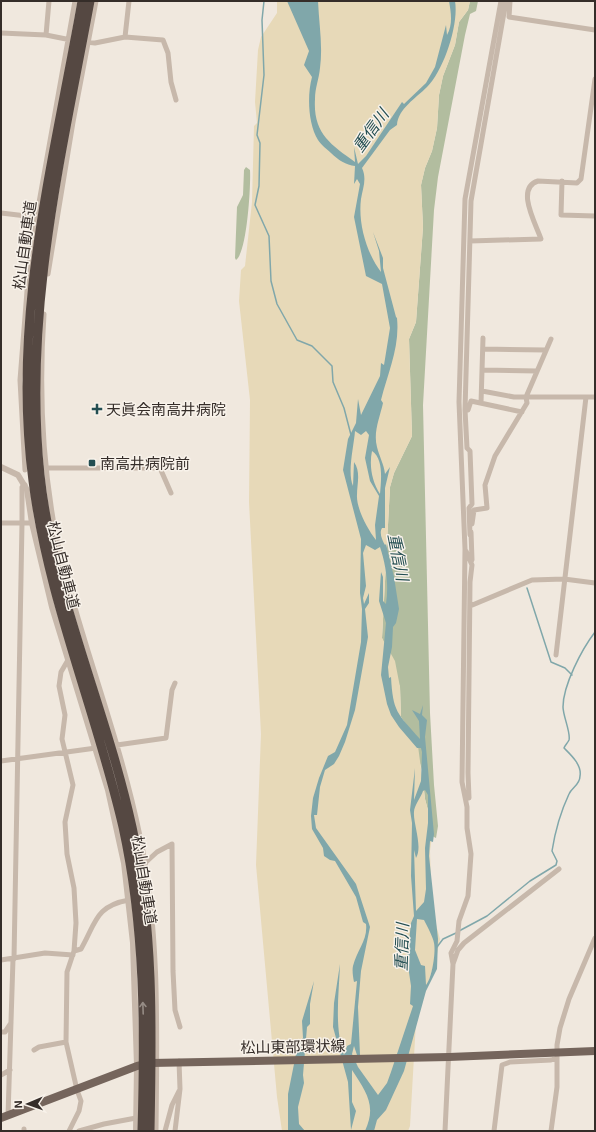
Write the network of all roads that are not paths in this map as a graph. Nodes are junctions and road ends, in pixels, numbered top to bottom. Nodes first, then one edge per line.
1 (49, 1) edge
2 (75, 1) edge
3 (82, 1) edge
4 (90, 1) edge
5 (96, 1) edge
6 (129, 1) edge
7 (501, 1) edge
8 (506, 1) edge
9 (510, 1) edge
10 (595, 30) edge
11 (1, 33) edge
12 (46, 35) junction
13 (125, 37) junction
14 (71, 40) junction
15 (88, 43) junction
16 (595, 79) edge
17 (176, 100) dead end
18 (562, 181) junction
19 (1, 213) edge
20 (595, 216) edge
21 (35, 217) junction
22 (470, 241) junction
23 (483, 338) dead end
24 (551, 339) dead end
25 (483, 349) junction
26 (546, 350) junction
27 (483, 370) junction
28 (537, 371) junction
29 (482, 392) junction
30 (526, 397) junction
31 (586, 397) junction
32 (595, 397) edge
33 (482, 403) junction
34 (522, 412) junction
35 (466, 430) junction
36 (461, 448) junction
37 (1, 467) edge
38 (47, 468) junction
39 (25, 470) junction
40 (18, 475) junction
41 (25, 485) junction
42 (171, 493) dead end
43 (1, 523) edge
44 (22, 523) junction
45 (32, 523) junction
46 (470, 534) junction
47 (465, 549) junction
48 (472, 565) junction
49 (564, 579) junction
50 (595, 583) edge
51 (470, 606) junction
52 (556, 655) dead end
53 (68, 660) junction
54 (175, 683) dead end
55 (117, 745) junction
56 (96, 748) junction
57 (65, 752) junction
58 (19, 759) junction
59 (1, 761) edge
60 (467, 807) junction
61 (145, 863) junction
62 (559, 869) dead end
63 (129, 900) junction
64 (595, 938) edge
65 (74, 953) junction
66 (14, 959) junction
67 (1, 960) edge
68 (453, 964) junction
69 (11, 1022) junction
70 (180, 1027) dead end
71 (1, 1032) edge
72 (66, 1042) junction
73 (34, 1050) dead end
74 (595, 1051) edge
75 (557, 1055) junction
76 (448, 1057) junction
77 (181, 1061) junction
78 (157, 1063) junction
79 (137, 1066) junction
80 (10, 1070) junction
81 (1, 1075) edge
82 (180, 1089) junction
83 (77, 1090) junction
84 (4, 1117) edge
85 (136, 1118) junction
86 (69, 1131) edge
87 (79, 1131) edge
88 (136, 1131) edge
89 (142, 1131) edge
90 (150, 1131) edge
91 (156, 1131) edge
92 (165, 1131) edge
93 (175, 1131) edge
94 (445, 1131) edge
95 (494, 1131) edge
96 (551, 1131) edge

1 - 12 street
2 - 14 street
3 - 14 highway, 松山自動車道, bridge
4 - 90 highway, 松山自動車道, bridge
5 - 15 street
6 - 13 street
7 - 36 street
8 - 22 street
9 - 10 street
11 - 12 street
12 - 14 street
13 - 15 street
13 - 17 street
14 - 15 street
14 - 21 street
89 -> 14 highway, 松山自動車道, bridge
15 - 38 street
16 - 18 street
18 - 20 street
18 - 22 street
19 - 21 street
21 - 39 street
22 - 35 street
23 - 25 street
24 - 26 street
25 - 26 street
25 - 27 street
26 - 28 street
27 - 28 street
27 - 29 street
28 - 30 street
29 - 30 street
29 - 33 street
30 - 31 street
30 - 34 street
31 - 32 street
31 - 49 street
33 - 34 street
33 - 35 street
34 - 46 street
35 - 36 street
35 - 46 street
36 - 47 street
37 - 40 street
38 - 39 street
38 - 42 street
38 - 55 street
39 - 40 street
40 - 41 street
41 - 44 street
41 - 45 street
43 - 44 street
44 - 45 street
44 - 58 street
45 - 53 street
46 - 48 street
47 - 48 street
47 - 60 street
48 - 51 street
49 - 50 street
49 - 51 street
49 - 52 street
51 - 60 street
53 - 56 street
53 - 57 street
54 - 55 street
55 - 61 street
56 - 57 street
56 - 63 street
57 - 58 street
57 - 65 street
58 - 59 street
58 - 66 street
60 - 68 street
61 - 70 street
61 - 78 street
62 - 68 street
63 - 65 street
63 - 79 street
64 - 75 street
65 - 66 street
65 - 72 street
66 - 67 street
66 - 69 street
68 - 76 street
69 - 71 street
69 - 80 street
72 - 73 street
72 - 83 street
74 - 75 main road, 松山東部環状線
75 - 76 main road, 松山東部環状線
75 - 95 street
75 - 96 street
76 - 77 main road, 松山東部環状線
76 - 94 street
77 - 78 main road, 松山東部環状線
77 - 82 street
78 - 79 main road, 松山東部環状線
78 - 91 street
79 - 83 main road, 松山東部環状線
79 - 85 street
80 - 81 street
80 - 84 street
82 - 92 street
82 - 93 street
83 - 84 main road, 松山東部環状線
83 - 86 street
85 - 87 street
85 - 88 street

